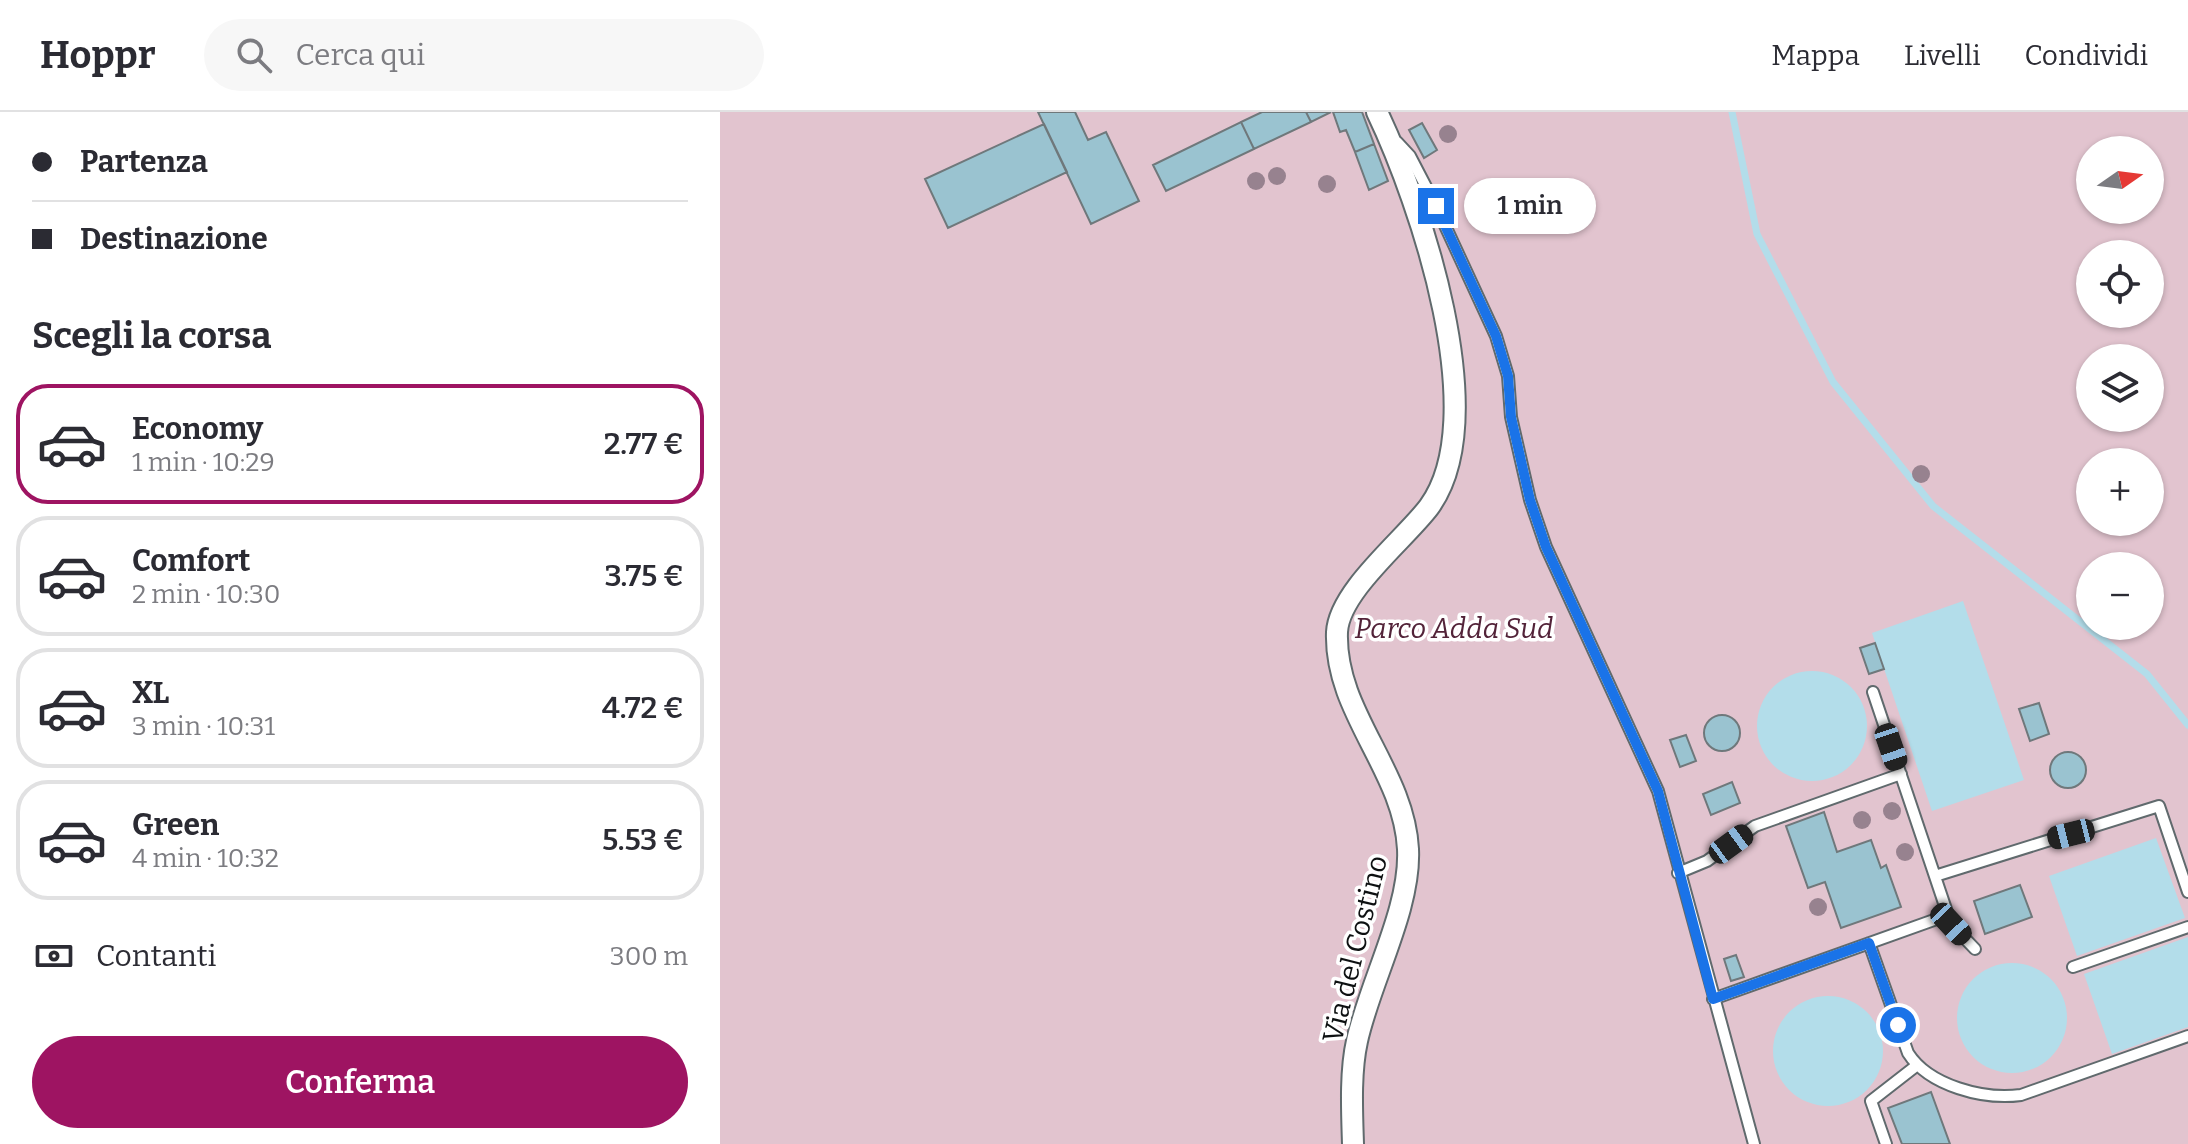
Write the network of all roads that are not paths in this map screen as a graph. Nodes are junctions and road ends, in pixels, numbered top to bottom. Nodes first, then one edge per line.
1 (1381, 120) edge
2 (1873, 692) dead end
3 (1901, 774) junction
4 (1678, 873) junction
5 (1935, 876) junction
6 (2188, 892) edge
7 (1948, 915) junction
8 (2188, 927) edge
9 (1869, 943) junction
10 (1975, 949) dead end
11 (2073, 967) dead end
12 (1713, 999) junction
13 (2188, 1036) edge
14 (1916, 1066) junction
15 (1353, 1144) edge
16 (1754, 1144) edge
17 (1886, 1144) edge

1 - 4 lane
1 - 15 street, Via del Costino
2 - 3 lane
3 - 4 lane
3 - 5 lane
4 - 12 lane
5 - 6 lane
5 - 7 lane
7 - 9 lane
7 - 10 lane
8 - 11 lane
9 - 12 lane
9 - 14 lane
12 - 16 lane
13 - 14 lane
14 - 17 lane

